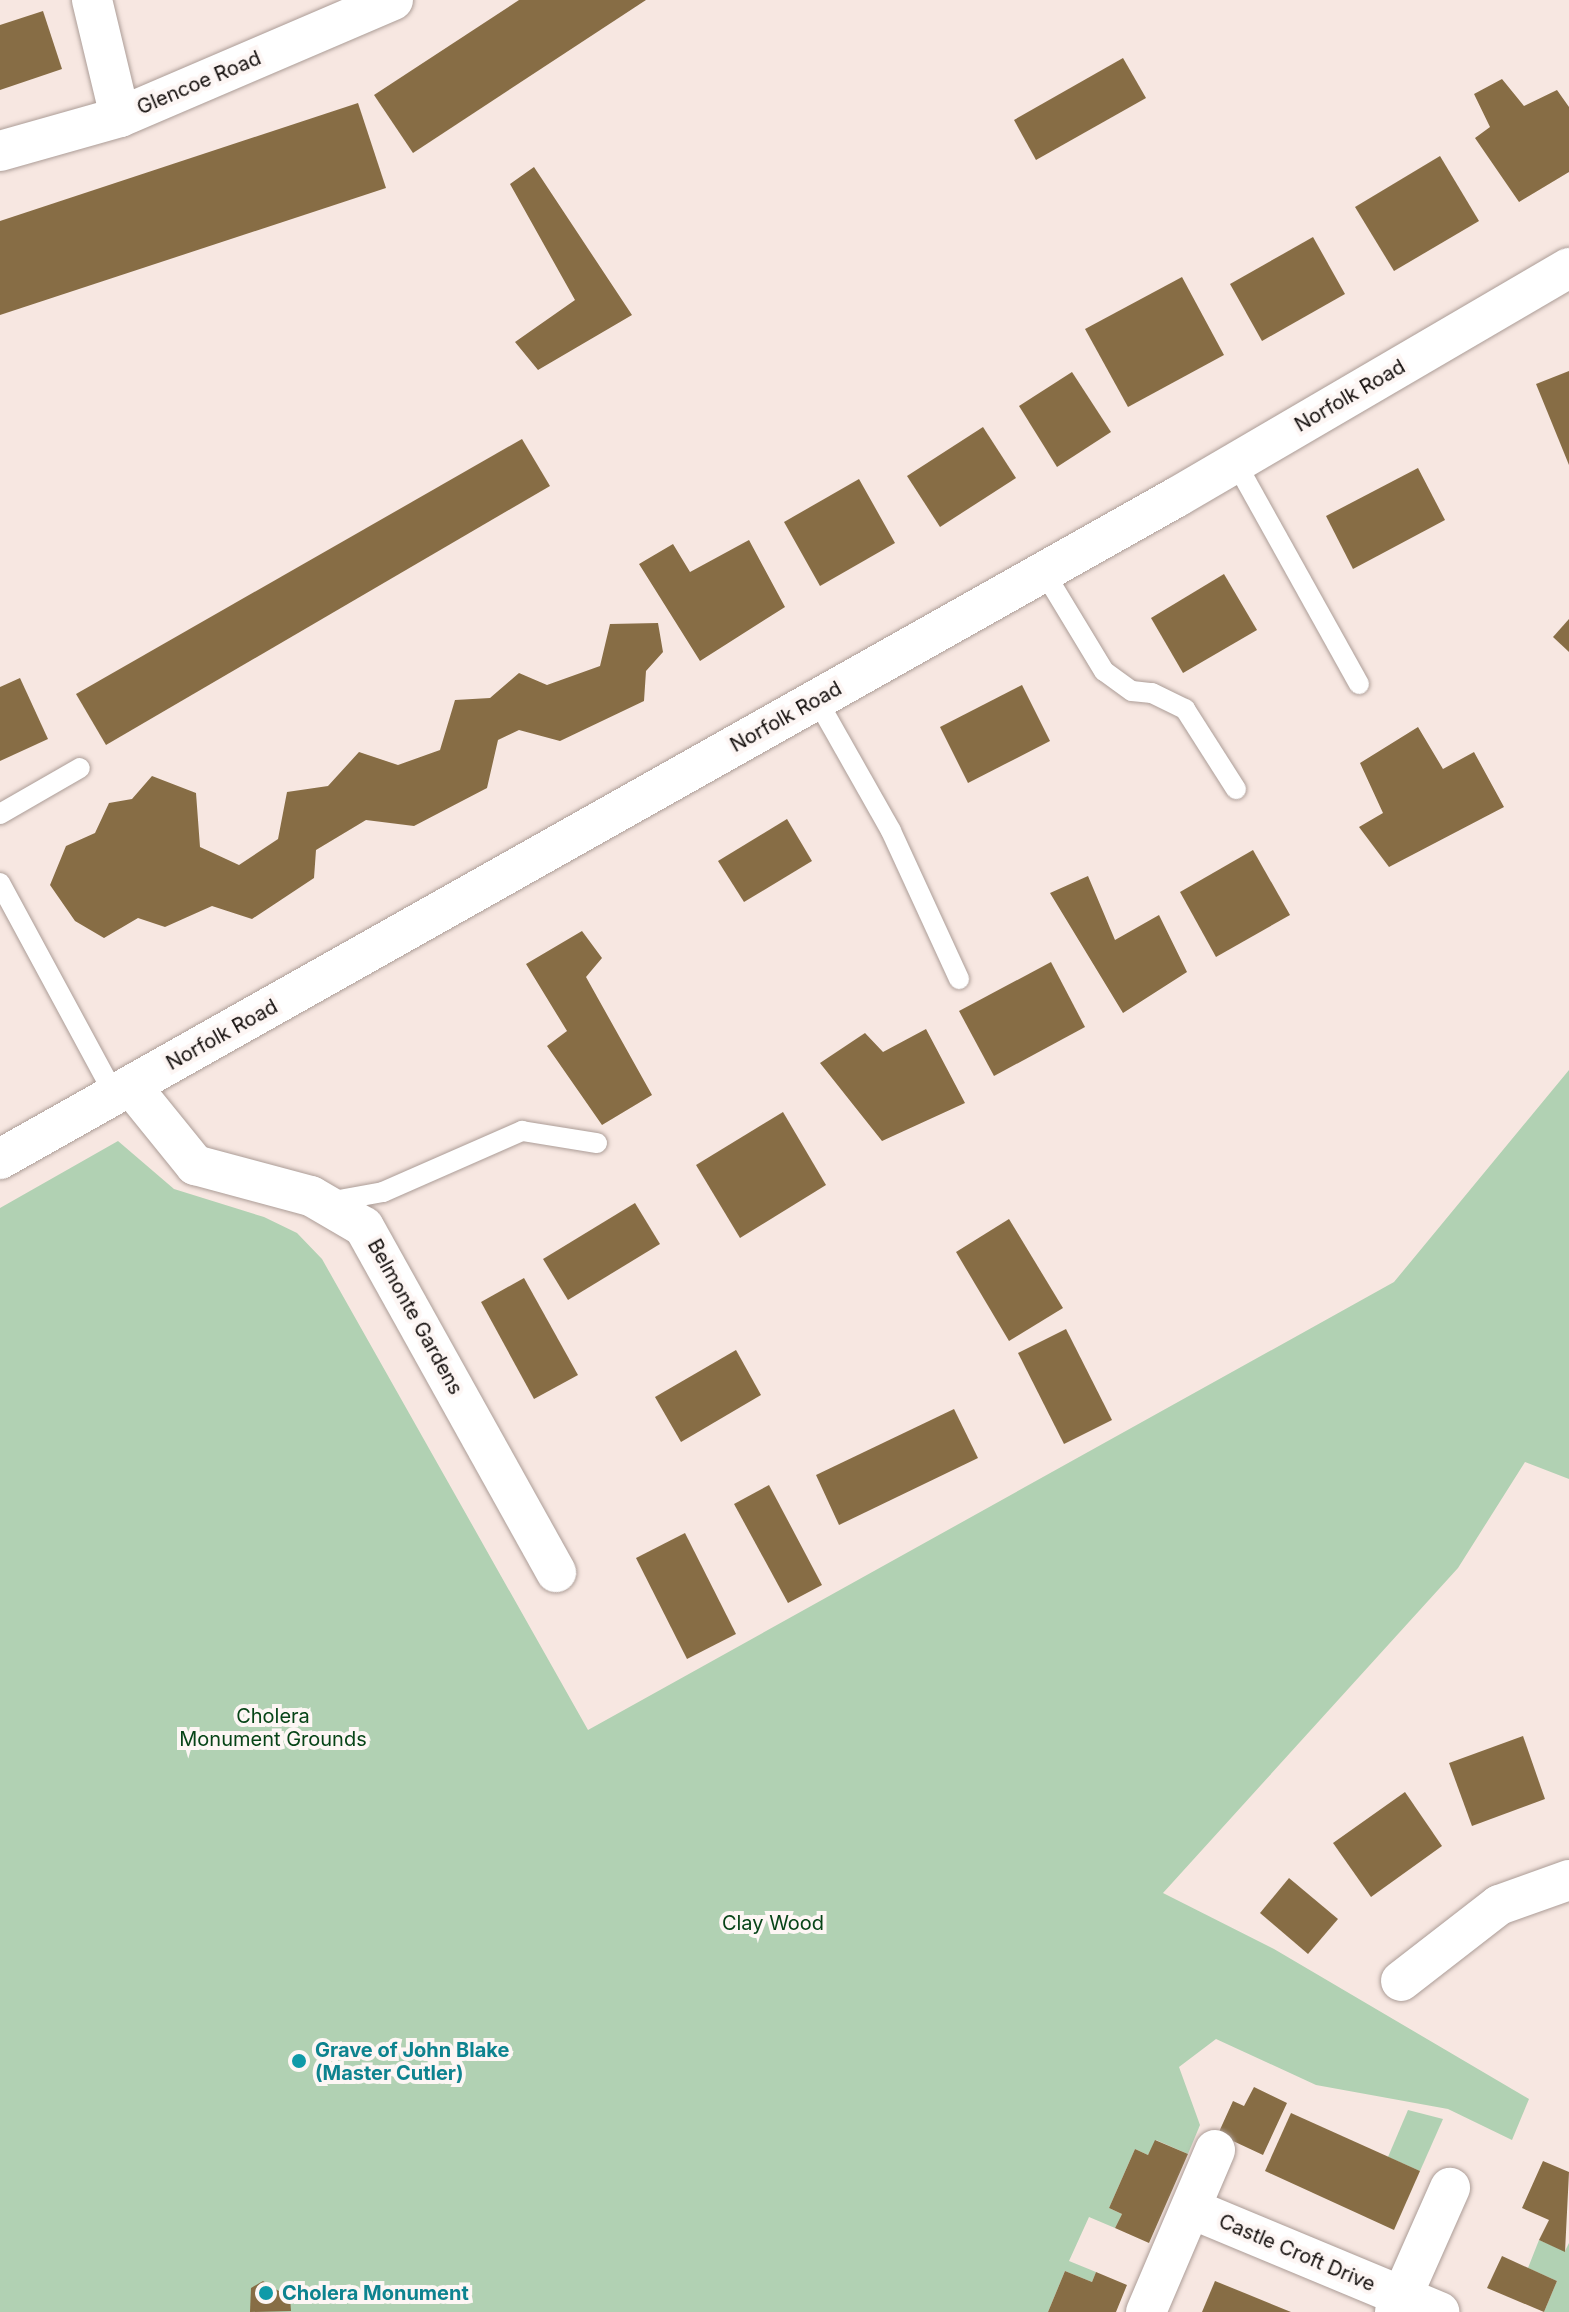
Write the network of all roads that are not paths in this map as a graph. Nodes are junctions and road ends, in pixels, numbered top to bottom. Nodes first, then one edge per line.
1 (92, 0) edge
2 (393, 0) edge
3 (120, 117) junction
4 (0, 151) edge
5 (1569, 268) edge
6 (1236, 463) junction
7 (1044, 572) junction
8 (1359, 684) dead end
9 (817, 700) junction
10 (80, 768) dead end
11 (1236, 789) dead end
12 (0, 814) edge
13 (0, 883) edge
14 (959, 979) dead end
15 (123, 1091) junction
16 (597, 1143) dead end
17 (0, 1159) edge
18 (324, 1203) junction
19 (556, 1572) dead end
20 (1569, 1880) edge
21 (1401, 1981) dead end
22 (1215, 2150) dead end
23 (1450, 2188) dead end
24 (1192, 2209) junction
25 (1399, 2304) edge
26 (1146, 2312) edge
27 (1439, 2312) edge

1 - 3 street
2 - 3 street, Glencoe Road
3 - 4 street, Glencoe Road
5 - 6 street, Norfolk Road
6 - 7 street, Norfolk Road
6 - 8 lane
7 - 9 street, Norfolk Road
7 - 11 lane
9 - 14 lane
9 - 15 street, Norfolk Road
10 - 12 lane
13 - 15 lane
15 - 17 street, Norfolk Road
15 - 18 street, Belmonte Gardens
16 - 18 lane
18 - 19 street, Belmonte Gardens
20 - 21 street
22 - 24 street
23 - 25 street, Castle Croft Drive
24 - 25 street, Castle Croft Drive
24 - 26 street
25 - 27 street, Castle Croft Drive

